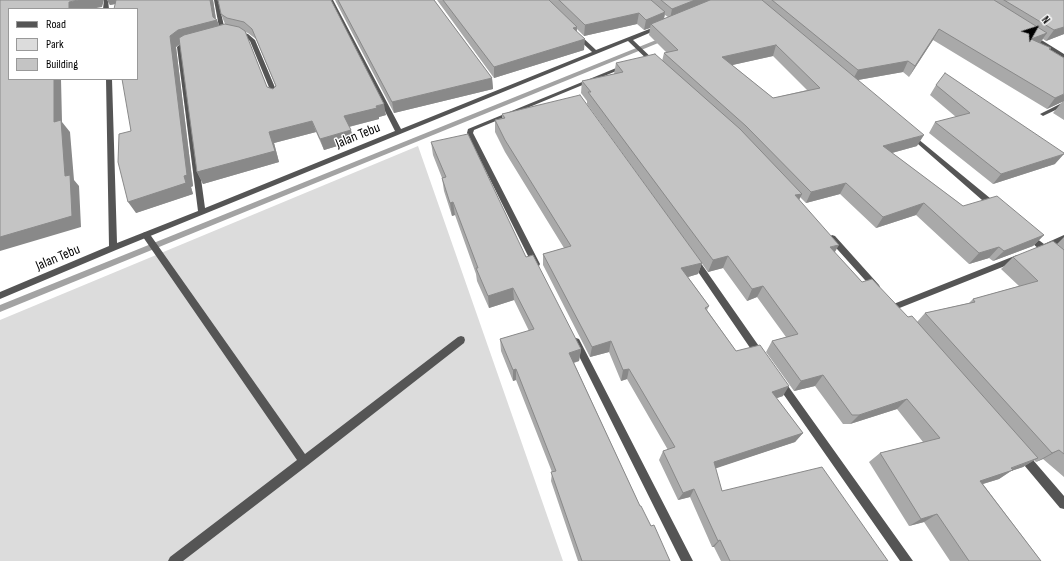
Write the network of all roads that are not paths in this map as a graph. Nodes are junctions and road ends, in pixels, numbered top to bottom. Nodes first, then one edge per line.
1 (216, 0) edge
2 (331, 0) edge
3 (669, 23) edge
4 (229, 31) junction
5 (574, 32) edge
6 (1026, 32) edge
7 (222, 33) edge
8 (200, 39) edge
9 (631, 42) junction
10 (596, 53) junction
11 (1064, 56) edge
12 (628, 65) edge
13 (660, 68) edge
14 (108, 80) edge
15 (495, 85) dead end
16 (499, 91) junction
17 (276, 97) edge
18 (1064, 104) edge
19 (1043, 114) dead end
20 (904, 129) edge
21 (399, 132) junction
22 (202, 212) junction
23 (1001, 212) edge
24 (1025, 232) edge
25 (829, 234) edge
26 (147, 236) junction
27 (1064, 238) edge
28 (113, 248) junction
29 (1040, 249) junction
30 (688, 251) edge
31 (1022, 256) edge
32 (1064, 266) edge
33 (541, 275) edge
34 (0, 296) edge
35 (570, 332) edge
36 (461, 340) dead end
37 (764, 360) edge
38 (773, 373) edge
39 (1018, 450) edge
40 (304, 462) junction
41 (1064, 504) edge
42 (174, 561) edge
43 (687, 561) edge
44 (906, 561) edge

1 - 4 street
2 - 21 street
3 - 9 street, Jalan Tebu
4 - 7 street
4 - 17 street
5 - 10 street
6 - 11 street
8 - 22 street
9 - 10 street, Jalan Tebu
9 - 13 street
10 - 16 street, Jalan Tebu
12 - 33 street
14 - 28 street
15 - 16 street
16 - 21 street, Jalan Tebu
18 - 19 street
20 - 23 street
21 - 22 street, Jalan Tebu
22 - 26 street, Jalan Tebu
24 - 29 street
25 - 31 street
26 - 28 street, Jalan Tebu
26 - 40 street
27 - 29 street
28 - 34 street, Jalan Tebu
29 - 32 street
30 - 37 street
35 - 43 street
36 - 40 street
38 - 44 street
39 - 41 street
40 - 42 street

